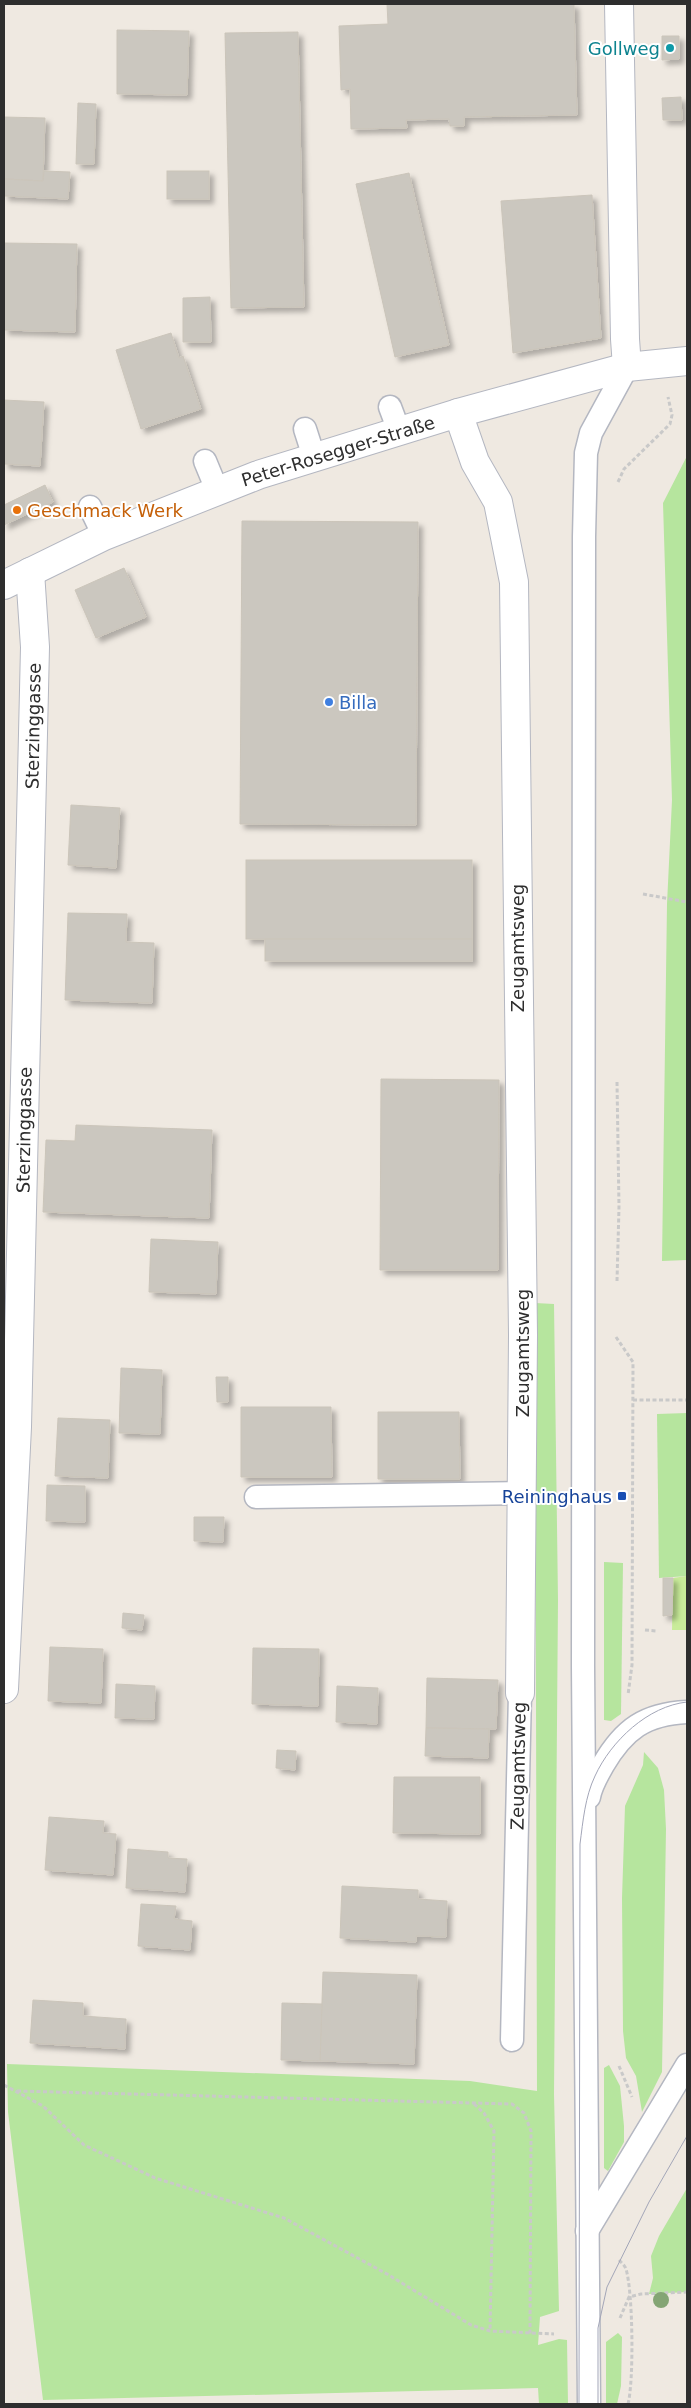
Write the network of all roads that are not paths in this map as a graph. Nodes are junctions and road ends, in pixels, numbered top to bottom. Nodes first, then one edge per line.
1 (618, 4) edge
2 (687, 361) edge
3 (627, 368) junction
4 (458, 413) junction
5 (305, 429) dead end
6 (314, 457) junction
7 (204, 461) dead end
8 (216, 490) junction
9 (90, 507) dead end
10 (104, 536) junction
11 (30, 572) junction
12 (4, 585) edge
13 (522, 1493) junction
14 (256, 1498) dead end
15 (4, 1689) edge
16 (520, 1692) joint
17 (687, 1712) edge
18 (585, 1835) junction
19 (512, 2040) dead end
20 (687, 2065) edge
21 (587, 2231) junction
22 (589, 2404) edge

1 - 3 street
2 - 3 street, Peter-Rosegger-Straße
3 - 4 street, Peter-Rosegger-Straße
3 - 18 lane
4 - 6 street, Peter-Rosegger-Straße
4 - 13 street, Zeugamtsweg
5 - 6 lane
6 - 8 street, Peter-Rosegger-Straße
7 - 8 lane
8 - 10 street, Peter-Rosegger-Straße
9 - 10 lane
10 - 11 street, Peter-Rosegger-Straße
11 - 12 street, Peter-Rosegger-Straße
11 - 15 street, Sterzinggasse
13 - 14 lane
13 - 16 street, Zeugamtsweg
16 - 19 lane, Zeugamtsweg
17 - 18 lane
18 - 21 lane
20 - 21 lane
21 - 22 lane

